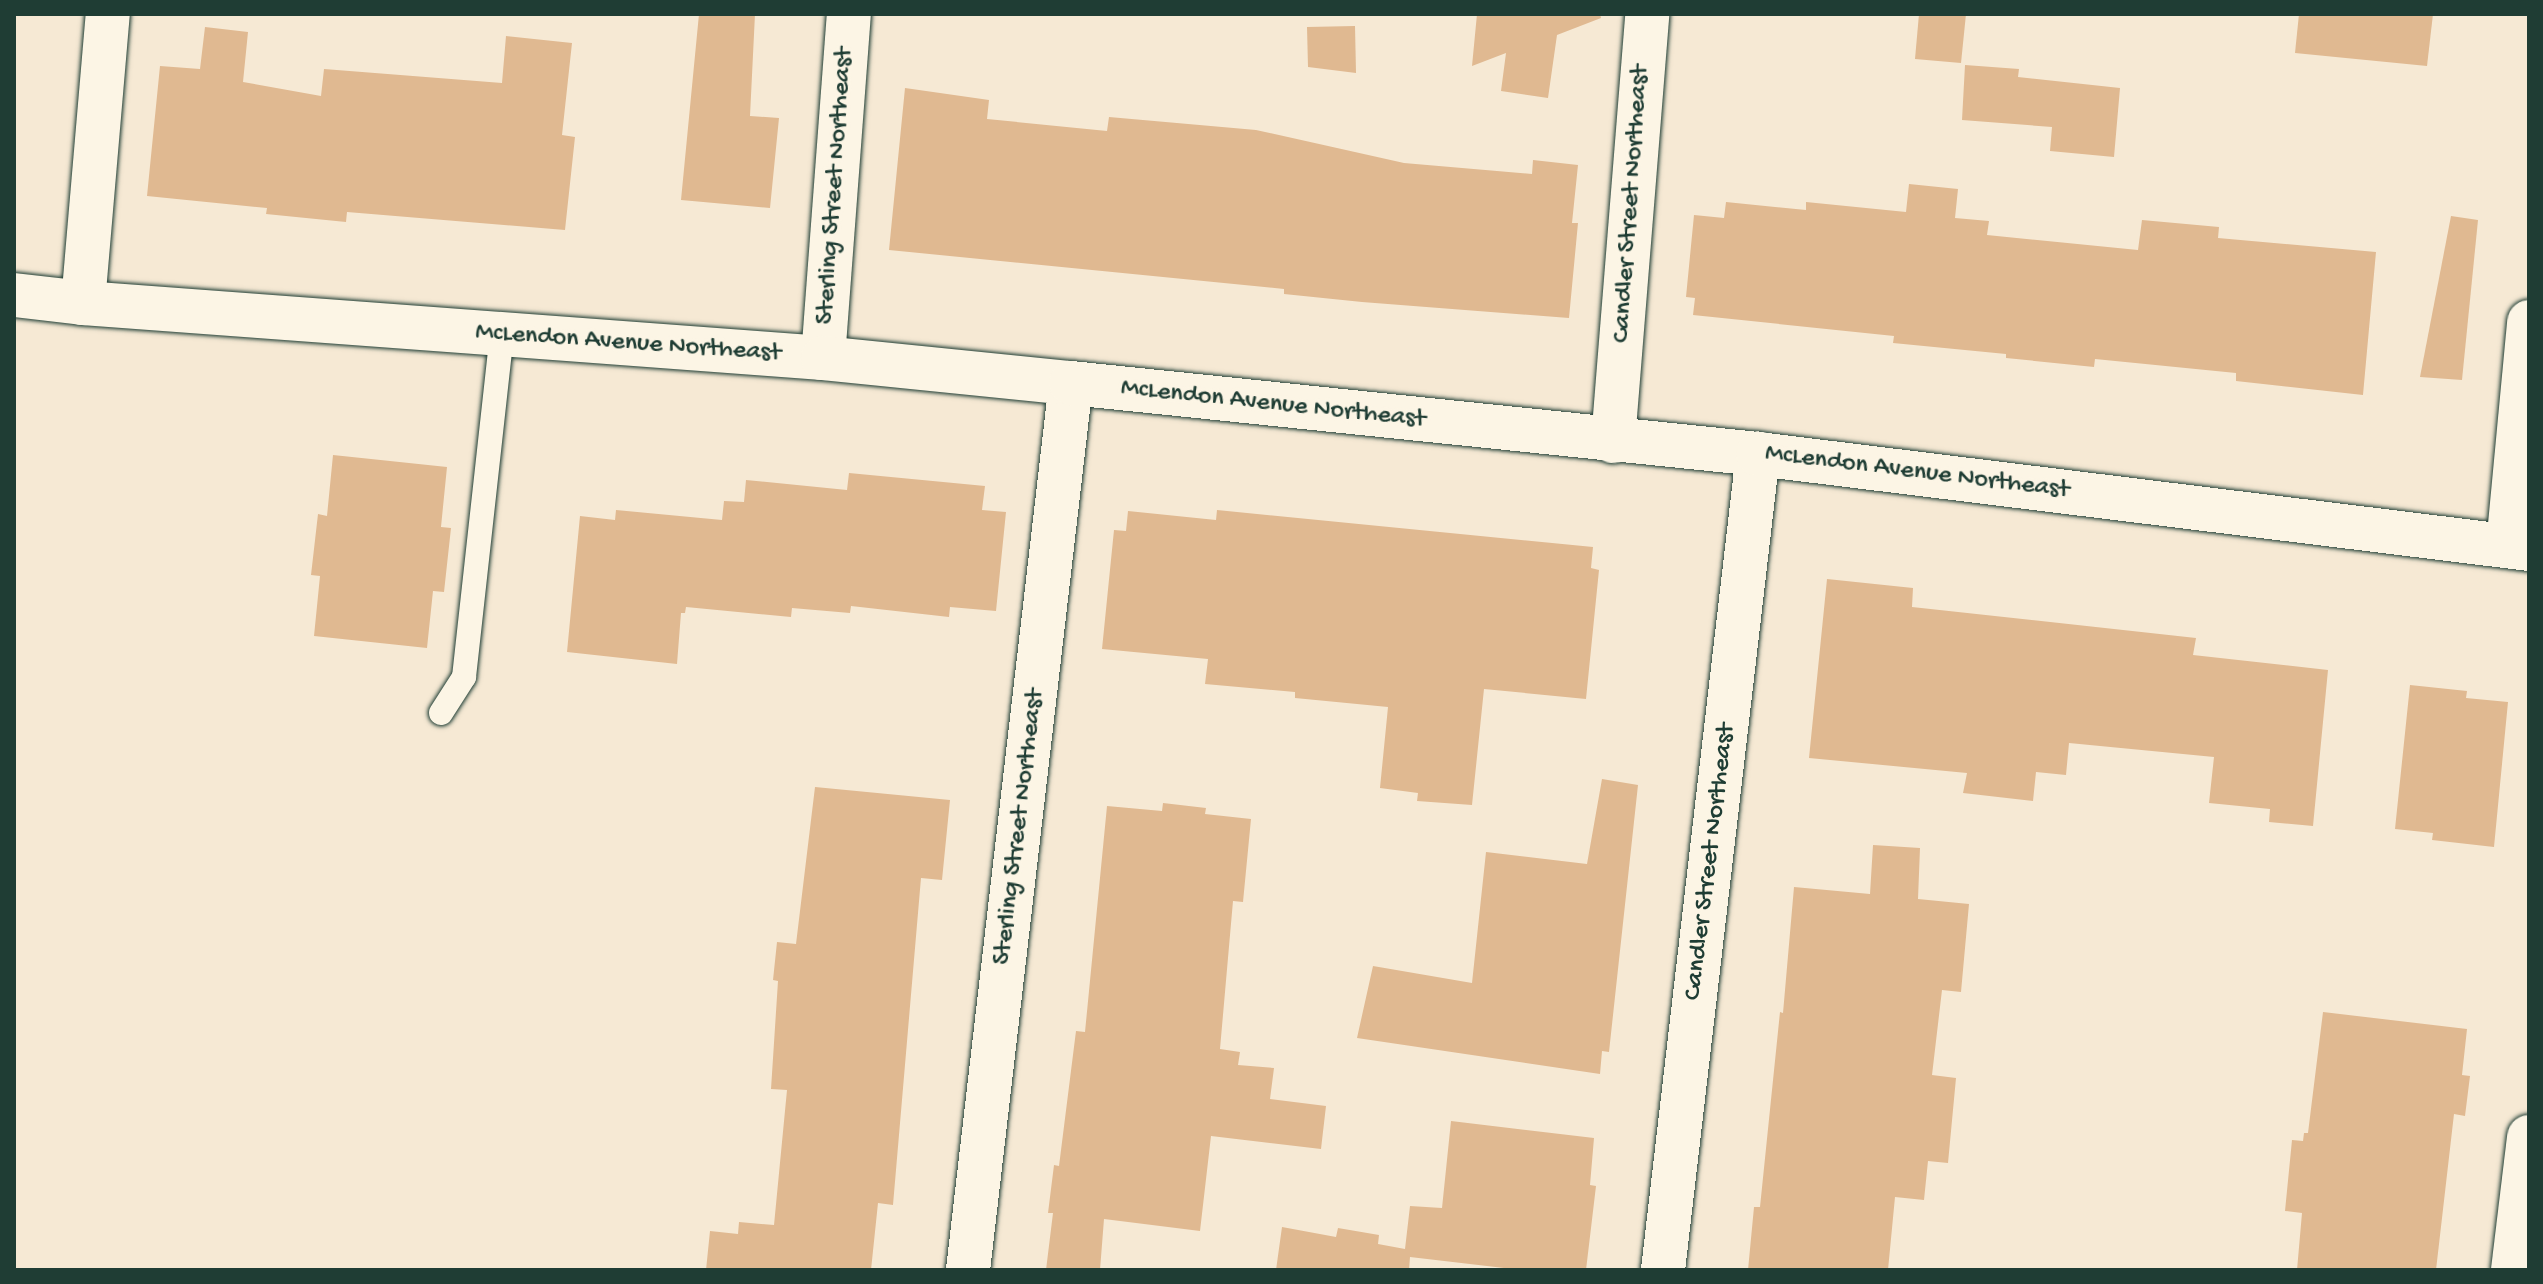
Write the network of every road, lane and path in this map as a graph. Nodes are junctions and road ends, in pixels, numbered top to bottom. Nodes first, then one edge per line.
1 (108, 14) edge
2 (849, 14) edge
3 (1647, 14) edge
4 (14, 295) edge
5 (83, 303) junction
6 (2529, 322) edge
7 (502, 335) junction
8 (823, 358) junction
9 (1071, 383) junction
10 (1613, 441) junction
11 (1758, 454) junction
12 (2518, 547) edge
13 (441, 713) dead end
14 (2529, 1137) edge
15 (968, 1270) edge
16 (1663, 1270) edge
17 (2513, 1270) edge

1 - 5 street
2 - 8 street, Sterling Street Northeast
3 - 10 street, Candler Street Northeast
4 - 5 street, McLendon Avenue Northeast
5 - 7 street, McLendon Avenue Northeast
6 - 12 street
7 - 8 street, McLendon Avenue Northeast
7 - 13 lane
8 - 9 street, McLendon Avenue Northeast
9 - 10 street, McLendon Avenue Northeast
9 - 15 street, Sterling Street Northeast
10 - 11 street, McLendon Avenue Northeast
11 - 12 street, McLendon Avenue Northeast
11 - 16 street, Candler Street Northeast
14 - 17 street

